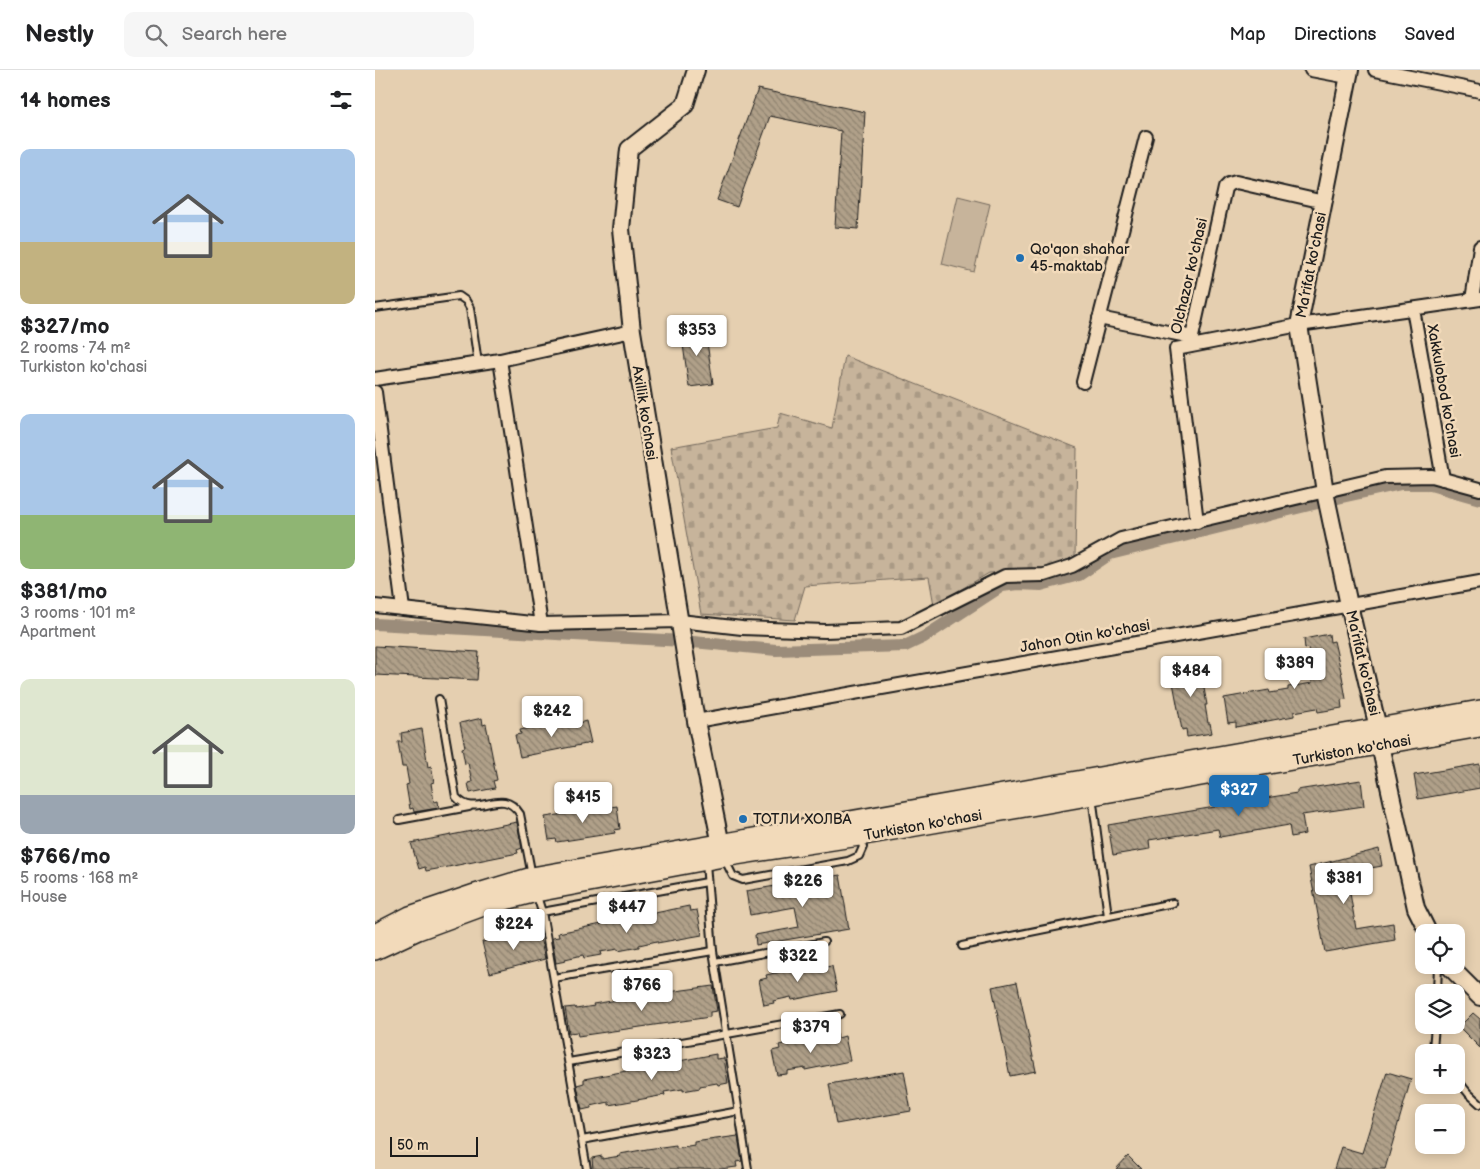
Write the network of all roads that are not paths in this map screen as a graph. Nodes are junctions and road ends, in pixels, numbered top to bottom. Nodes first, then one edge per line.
1 (696, 70) edge
2 (1311, 70) edge
3 (1375, 70) edge
4 (1349, 74) edge
5 (1480, 91) edge
6 (1146, 137) dead end
7 (1324, 202) junction
8 (1480, 247) edge
9 (1476, 300) edge
10 (375, 308) edge
11 (1413, 309) junction
12 (1099, 318) junction
13 (1299, 325) junction
14 (632, 331) junction
15 (1191, 342) junction
16 (500, 360) junction
17 (478, 363) junction
18 (375, 379) edge
19 (1083, 382) dead end
20 (375, 392) edge
21 (1443, 479) junction
22 (1480, 489) edge
23 (1325, 492) junction
24 (1197, 522) junction
25 (1480, 582) edge
26 (1349, 605) junction
27 (375, 606) edge
28 (403, 609) junction
29 (541, 624) junction
30 (681, 624) junction
31 (439, 699) dead end
32 (1480, 710) edge
33 (695, 722) junction
34 (1480, 728) edge
35 (1379, 736) junction
36 (1092, 795) junction
37 (472, 806) junction
38 (399, 820) dead end
39 (859, 836) junction
40 (713, 852) junction
41 (707, 882) junction
42 (534, 885) junction
43 (1173, 903) dead end
44 (542, 912) junction
45 (1108, 916) junction
46 (1423, 924) edge
47 (375, 934) edge
48 (824, 942) dead end
49 (962, 946) dead end
50 (375, 950) edge
51 (713, 951) junction
52 (715, 962) junction
53 (1457, 974) edge
54 (554, 978) junction
55 (1480, 997) edge
56 (840, 1014) dead end
57 (727, 1034) junction
58 (569, 1062) junction
59 (1465, 1089) edge
60 (1480, 1104) edge
61 (739, 1111) junction
62 (582, 1140) junction
63 (587, 1169) edge
64 (748, 1169) edge

1 - 14 street, Axillik ko'chasi
2 - 4 street
3 - 5 street
4 - 7 street, Ma’rifat ko'chasi
6 - 12 street
7 - 13 street, Ma’rifat ko'chasi
7 - 15 street, Olchazor ko'chasi
8 - 9 street
9 - 11 street
10 - 17 lane
11 - 13 street
11 - 21 street, Xakkulobod ko'chasi
12 - 15 street
12 - 19 street
13 - 15 street
13 - 23 street, Ma’rifat ko'chasi
14 - 16 street
14 - 30 street, Axillik ko'chasi
15 - 24 street, Olchazor ko'chasi
16 - 17 street
16 - 29 street
17 - 18 street
20 - 28 street
21 - 22 street
21 - 23 street
23 - 24 street
23 - 26 street, Ma’rifat ko'chasi
24 - 30 street
25 - 26 street, Jahon Otin ko'chasi
26 - 33 street, Jahon Otin ko'chasi
26 - 35 street, Ma’rifat ko'chasi
27 - 28 street
28 - 29 street
29 - 30 street
30 - 33 street, Axillik ko'chasi
31 - 37 lane
32 - 35 main road, Turkiston ko'chasi
33 - 40 street
34 - 35 main road, Turkiston ko'chasi
35 - 36 main road, Turkiston ko'chasi
35 - 40 main road, Turkiston ko'chasi
35 - 46 street, Ma’rifat ko'chasi
36 - 39 main road, Turkiston ko'chasi
36 - 45 lane
37 - 38 lane
37 - 42 lane
39 - 40 main road, Turkiston ko'chasi
39 - 40 lane
40 - 41 lane
40 - 42 main road, Turkiston ko'chasi
41 - 44 lane
41 - 51 lane
42 - 44 lane
42 - 47 main road, Turkiston ko'chasi
42 - 50 main road, Turkiston ko'chasi
43 - 45 lane
44 - 54 lane
45 - 49 lane
48 - 52 lane
51 - 52 lane
51 - 54 lane
52 - 57 lane
53 - 55 street
54 - 58 lane
56 - 57 lane
57 - 58 lane
57 - 61 lane
58 - 62 lane
59 - 60 lane
61 - 62 lane
61 - 64 lane
62 - 63 lane

